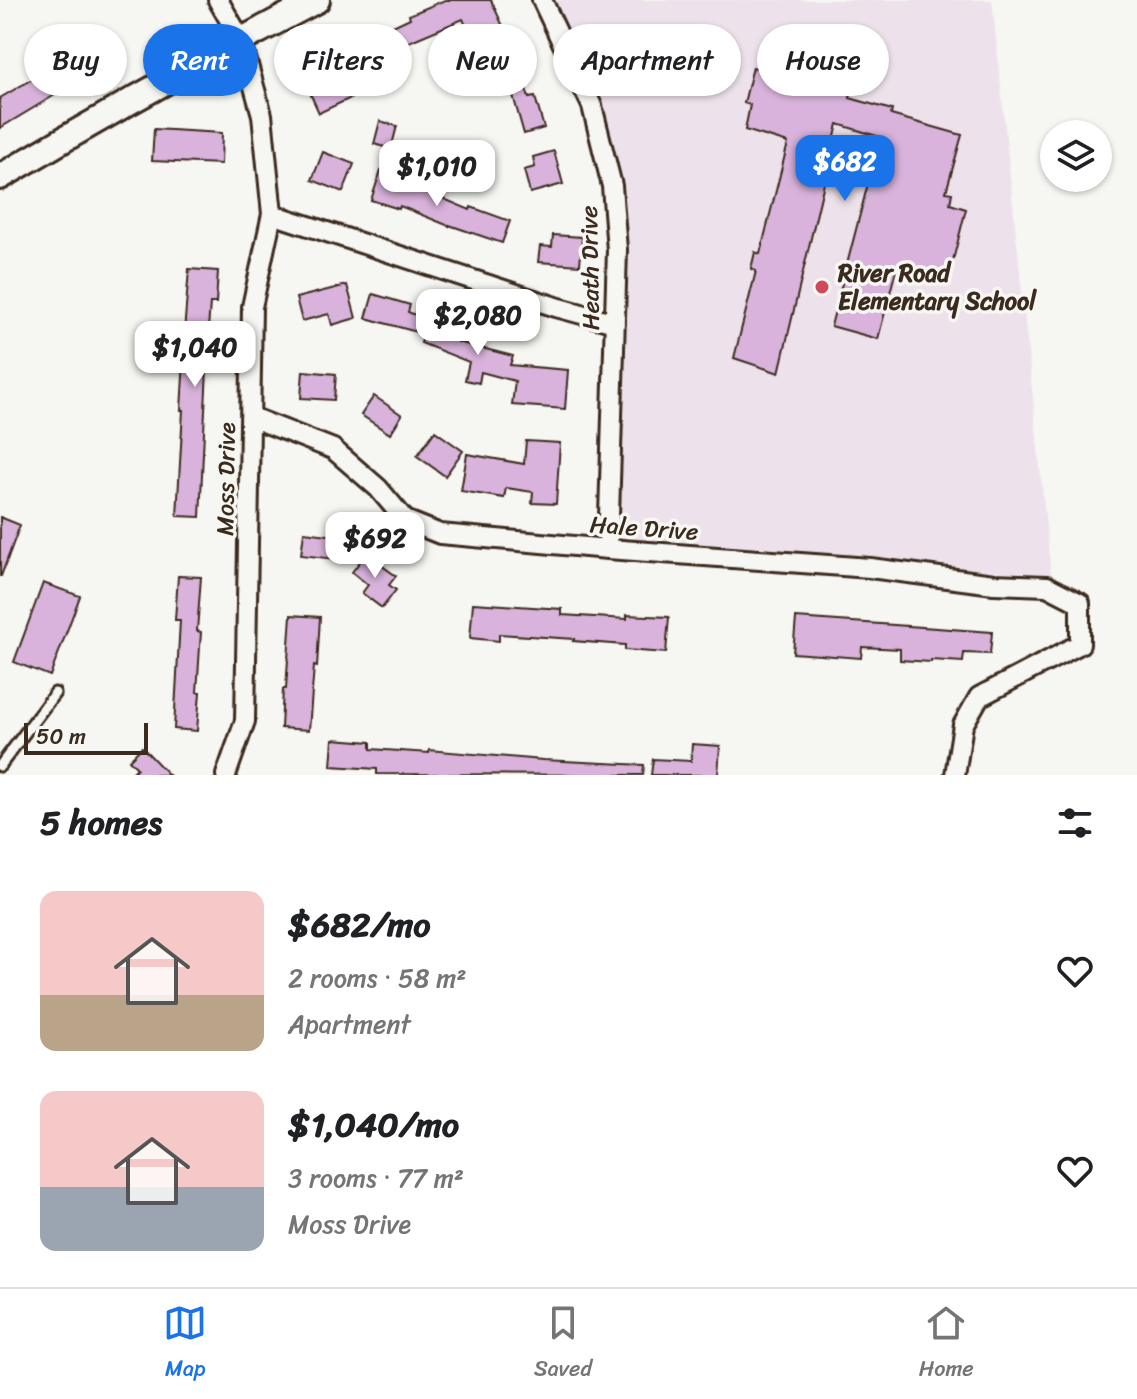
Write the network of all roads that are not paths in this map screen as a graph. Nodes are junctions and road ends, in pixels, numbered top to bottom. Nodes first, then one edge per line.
1 (218, 0) edge
2 (317, 0) edge
3 (542, 0) edge
4 (232, 24) edge
5 (258, 31) edge
6 (143, 95) edge
7 (257, 96) edge
8 (0, 177) edge
9 (272, 214) junction
10 (615, 323) junction
11 (251, 417) junction
12 (608, 549) junction
13 (55, 693) dead end
14 (0, 766) edge
15 (226, 775) edge
16 (955, 775) edge

1 - 4 street, Moss Drive
2 - 5 main road
3 - 10 street, Heath Drive
6 - 8 main road
7 - 9 street, Moss Drive
9 - 10 street
9 - 11 street, Moss Drive
10 - 12 street, Heath Drive
11 - 12 street, Hale Drive
11 - 15 street, Moss Drive
12 - 16 street, Hale Drive
13 - 14 lane

